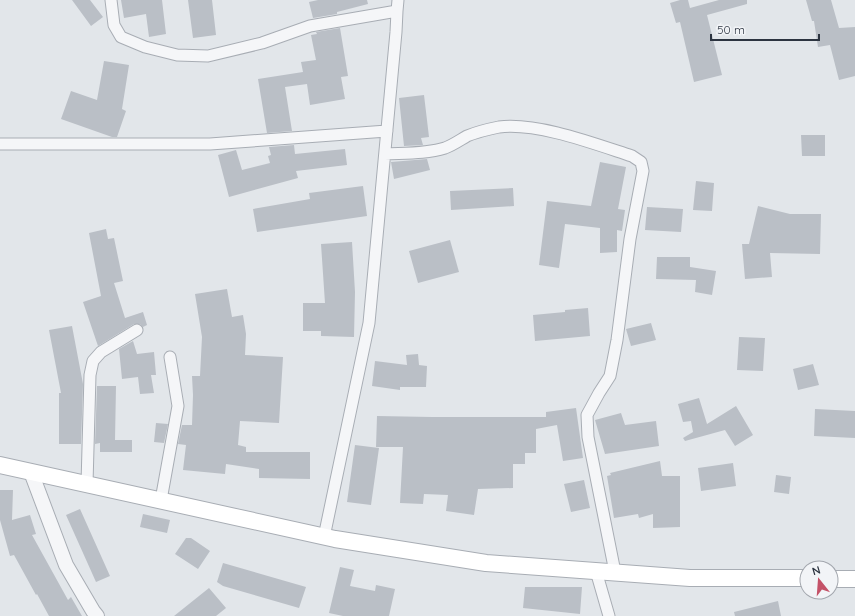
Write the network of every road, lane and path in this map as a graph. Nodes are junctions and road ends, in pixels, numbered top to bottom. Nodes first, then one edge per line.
1 (111, 0) edge
2 (398, 6) edge
3 (387, 131) junction
4 (0, 144) edge
5 (385, 154) junction
6 (137, 330) dead end
7 (170, 357) dead end
8 (0, 465) edge
9 (31, 472) junction
10 (87, 484) junction
11 (161, 500) junction
12 (324, 537) junction
13 (596, 571) junction
14 (615, 572) junction
15 (799, 578) edge
16 (839, 578) edge
17 (855, 579) edge
18 (97, 616) edge
19 (609, 616) edge

1 - 2 street
2 - 3 street
3 - 4 street
3 - 5 street
5 - 12 street
5 - 14 street
6 - 10 street
7 - 11 street
8 - 9 main road
9 - 10 main road
9 - 18 street
10 - 11 main road
11 - 12 main road
12 - 13 main road
13 - 14 main road
13 - 19 street
14 - 15 main road
16 - 17 main road

